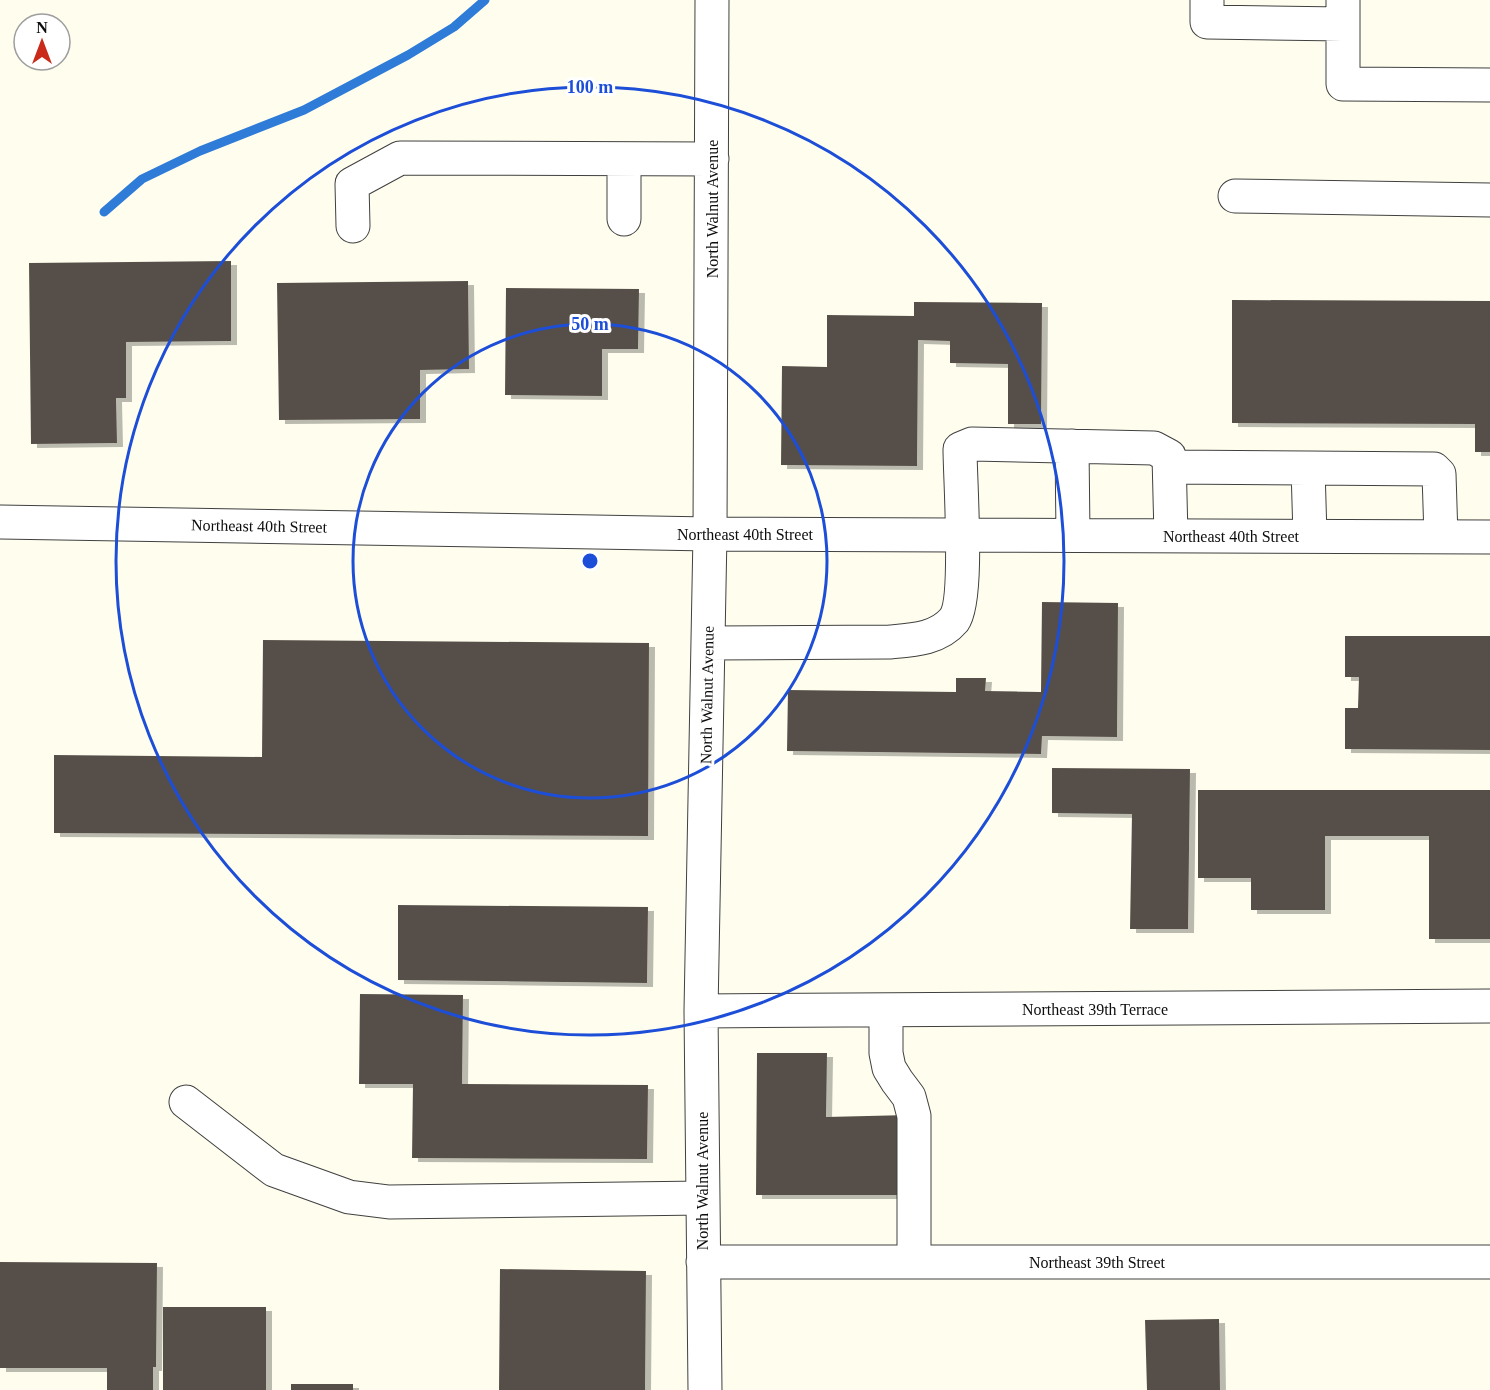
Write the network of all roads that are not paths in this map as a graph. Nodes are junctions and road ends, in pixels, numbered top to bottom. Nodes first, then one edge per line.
1 (712, 0) edge
2 (1207, 0) edge
3 (1343, 12) edge
4 (1490, 85) edge
5 (624, 159) junction
6 (712, 159) junction
7 (1234, 196) dead end
8 (1490, 200) edge
9 (624, 219) dead end
10 (353, 226) dead end
11 (1072, 446) junction
12 (1170, 467) junction
13 (1308, 468) junction
14 (0, 522) edge
15 (710, 534) junction
16 (962, 535) junction
17 (1073, 535) junction
18 (1171, 536) junction
19 (1310, 536) junction
20 (1441, 537) junction
21 (1490, 537) edge
22 (708, 643) junction
23 (1490, 1006) edge
24 (886, 1010) junction
25 (701, 1011) junction
26 (186, 1102) dead end
27 (703, 1198) junction
28 (703, 1262) junction
29 (914, 1262) junction
30 (1490, 1262) edge
31 (705, 1390) edge

1 - 6 street, North Walnut Avenue
2 - 3 street
3 - 4 street
5 - 6 street
5 - 9 street
5 - 10 street
6 - 15 street, North Walnut Avenue
7 - 8 street
11 - 12 street
11 - 16 street
11 - 17 street
12 - 13 street
12 - 18 street
13 - 19 street
13 - 20 street
14 - 15 street, Northeast 40th Street
15 - 16 street, Northeast 40th Street
15 - 22 street, North Walnut Avenue
16 - 17 street, Northeast 40th Street
16 - 22 street
17 - 18 street, Northeast 40th Street
18 - 19 street, Northeast 40th Street
19 - 20 street, Northeast 40th Street
20 - 21 street, Northeast 40th Street
22 - 25 street, North Walnut Avenue
23 - 24 street, Northeast 39th Terrace
24 - 25 street, Northeast 39th Terrace
24 - 29 street
25 - 27 street, North Walnut Avenue
26 - 27 street
27 - 28 street, North Walnut Avenue
28 - 29 street, Northeast 39th Street
28 - 31 street, North Walnut Avenue
29 - 30 street, Northeast 39th Street

